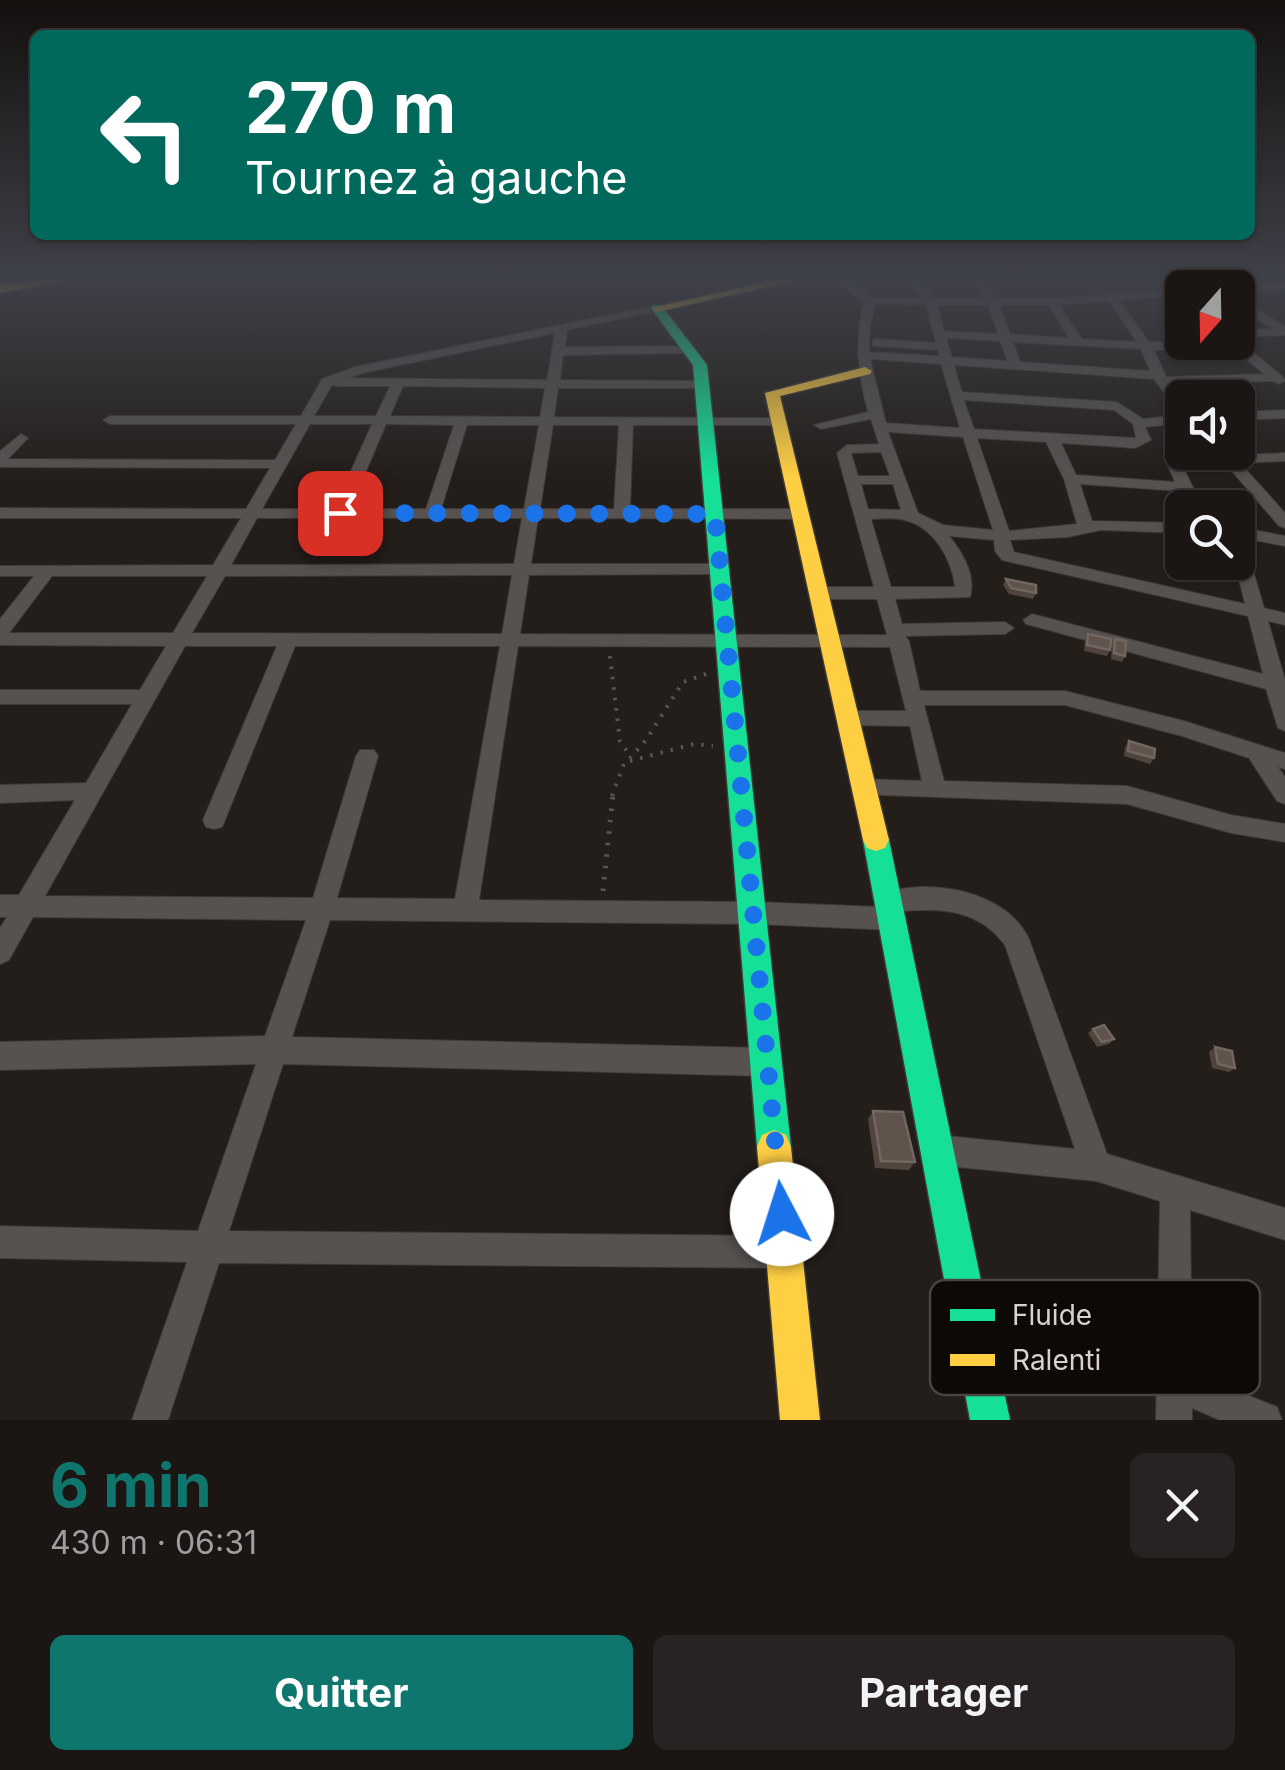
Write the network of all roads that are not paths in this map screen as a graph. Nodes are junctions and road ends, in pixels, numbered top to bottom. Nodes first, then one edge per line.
1 (471, 346) edge
2 (559, 346) edge
3 (617, 346) edge
4 (688, 346) edge
5 (865, 346) edge
6 (912, 346) edge
7 (945, 346) edge
8 (1009, 346) edge
9 (1146, 346) edge
10 (558, 350) junction
11 (617, 350) junction
12 (691, 350) junction
13 (864, 356) junction
14 (1255, 358) edge
15 (950, 363) junction
16 (991, 366) junction
17 (1016, 367) junction
18 (1107, 372) junction
19 (1160, 378) junction
20 (1280, 381) edge
21 (328, 382) junction
22 (398, 382) junction
23 (553, 384) junction
24 (702, 385) junction
25 (1165, 385) edge
26 (956, 396) junction
27 (1009, 399) junction
28 (1124, 408) junction
29 (1285, 414) edge
30 (1255, 415) edge
31 (110, 420) dead end
32 (305, 420) junction
33 (380, 420) junction
34 (462, 420) junction
35 (547, 420) junction
36 (626, 420) junction
37 (880, 420) junction
38 (706, 421) junction
39 (778, 421) junction
40 (1165, 421) edge
41 (1140, 423) junction
42 (821, 426) dead end
43 (968, 433) junction
44 (21, 438) dead end
45 (1051, 438) junction
46 (889, 448) junction
47 (1285, 457) edge
48 (1255, 458) edge
49 (0, 461) edge
50 (280, 464) junction
51 (1177, 470) edge
52 (1239, 470) edge
53 (852, 480) junction
54 (900, 480) junction
55 (1071, 480) junction
56 (1185, 487) junction
57 (1186, 490) edge
58 (0, 512) edge
59 (252, 513) junction
60 (340, 513) junction
61 (432, 513) junction
62 (531, 514) junction
63 (622, 514) junction
64 (715, 514) junction
65 (800, 514) junction
66 (862, 514) junction
67 (910, 515) junction
68 (1285, 522) edge
69 (1085, 525) junction
70 (1165, 527) edge
71 (930, 530) junction
72 (1002, 534) junction
73 (1255, 535) edge
74 (1285, 541) edge
75 (720, 569) junction
76 (219, 570) junction
77 (522, 570) junction
78 (48, 571) junction
79 (0, 572) edge
80 (1248, 580) edge
81 (882, 593) junction
82 (818, 594) junction
83 (1256, 612) junction
84 (1285, 618) edge
85 (1032, 620) dead end
86 (1005, 628) dead end
87 (0, 635) edge
88 (898, 635) junction
89 (179, 639) junction
90 (289, 639) junction
91 (510, 640) junction
92 (727, 640) junction
93 (829, 641) junction
94 (1280, 685) edge
95 (0, 697) edge
96 (146, 697) junction
97 (916, 709) junction
98 (847, 718) junction
99 (1285, 723) edge
100 (1256, 751) junction
101 (366, 756) dead end
102 (1285, 761) edge
103 (863, 788) junction
104 (936, 788) junction
105 (92, 791) junction
106 (0, 794) edge
107 (1285, 795) edge
108 (214, 820) dead end
109 (1285, 832) edge
110 (0, 906) edge
111 (26, 906) junction
112 (322, 908) junction
113 (465, 910) junction
114 (892, 911) junction
115 (754, 913) junction
116 (0, 952) edge
117 (276, 1050) junction
118 (0, 1056) edge
119 (768, 1062) junction
120 (938, 1150) junction
121 (1096, 1166) junction
122 (1175, 1190) junction
123 (1285, 1224) edge
124 (0, 1242) edge
125 (209, 1246) junction
126 (785, 1252) junction
127 (963, 1280) edge
128 (1175, 1280) edge
129 (985, 1395) edge
130 (1175, 1395) edge
131 (1202, 1395) edge
132 (150, 1420) edge
133 (800, 1420) edge
134 (990, 1420) edge
135 (1174, 1420) edge
136 (1264, 1420) edge

1 - 21 street
2 - 10 street
3 - 11 street
4 - 12 street
5 - 13 street
6 - 13 street
7 - 15 street
8 - 17 street
9 - 19 street
10 - 11 street
10 - 23 street
11 - 12 street
12 - 24 street
13 - 15 street
13 - 37 street
13 - 39 street
14 - 20 street
15 - 16 street
15 - 26 street
16 - 17 street
16 - 27 street
17 - 18 street
18 - 19 street
18 - 28 street
19 - 20 street
19 - 25 street
21 - 22 street
21 - 32 street
22 - 23 street
22 - 33 street
23 - 24 street
23 - 35 street
24 - 38 street
26 - 27 street
26 - 43 street
27 - 28 street
28 - 41 street
29 - 30 street
31 - 32 street
32 - 33 street
32 - 50 street
33 - 34 street
33 - 60 street
34 - 35 street
34 - 61 street
35 - 36 street
35 - 62 street
36 - 38 street
36 - 63 street
37 - 42 street
37 - 43 street
37 - 46 street
38 - 39 street
38 - 64 street
39 - 65 street
40 - 41 street
41 - 45 street
43 - 45 street
43 - 72 street
44 - 49 street
45 - 55 street
46 - 53 street
46 - 54 street
47 - 48 street
49 - 50 street
50 - 59 street
51 - 56 street
52 - 68 street
53 - 54 street
53 - 66 street
54 - 67 street
55 - 56 street
55 - 69 street
56 - 57 street
58 - 59 street
59 - 60 street
59 - 76 street
60 - 61 street
61 - 62 street
62 - 63 street
62 - 77 street
63 - 64 street
64 - 65 street
64 - 75 street
65 - 82 street
66 - 67 street
66 - 81 street
67 - 71 street
69 - 70 street
69 - 72 street
71 - 72 street
71 - 81 street
72 - 83 street
73 - 74 street
75 - 77 street
75 - 92 street
76 - 77 street
76 - 78 street
76 - 89 street
77 - 91 street
78 - 79 street
78 - 87 street
80 - 83 street
81 - 82 street
81 - 88 street
82 - 93 street
83 - 84 street
83 - 94 street
85 - 94 street
86 - 88 street
87 - 89 street
88 - 93 street
88 - 97 street
89 - 90 street
89 - 96 street
90 - 91 street
90 - 108 street
91 - 92 street
91 - 113 street
92 - 93 street
92 - 115 street
93 - 98 street
94 - 99 street
95 - 96 street
96 - 105 street
97 - 98 street
97 - 100 street
97 - 104 street
98 - 103 street
100 - 102 street
100 - 107 street
101 - 112 street
103 - 104 street
103 - 114 street
104 - 109 street
105 - 106 street
105 - 111 street
110 - 111 street
111 - 112 street
111 - 116 street
112 - 113 street
112 - 117 street
113 - 115 street
114 - 115 street
114 - 120 street
114 - 121 street
115 - 119 street
117 - 118 street
117 - 119 street
117 - 125 street
119 - 126 street
120 - 121 street
120 - 127 street
121 - 122 street
122 - 123 street
122 - 128 street
124 - 125 street
125 - 126 street
125 - 132 street
126 - 133 street
129 - 134 street
130 - 135 street
131 - 136 street

